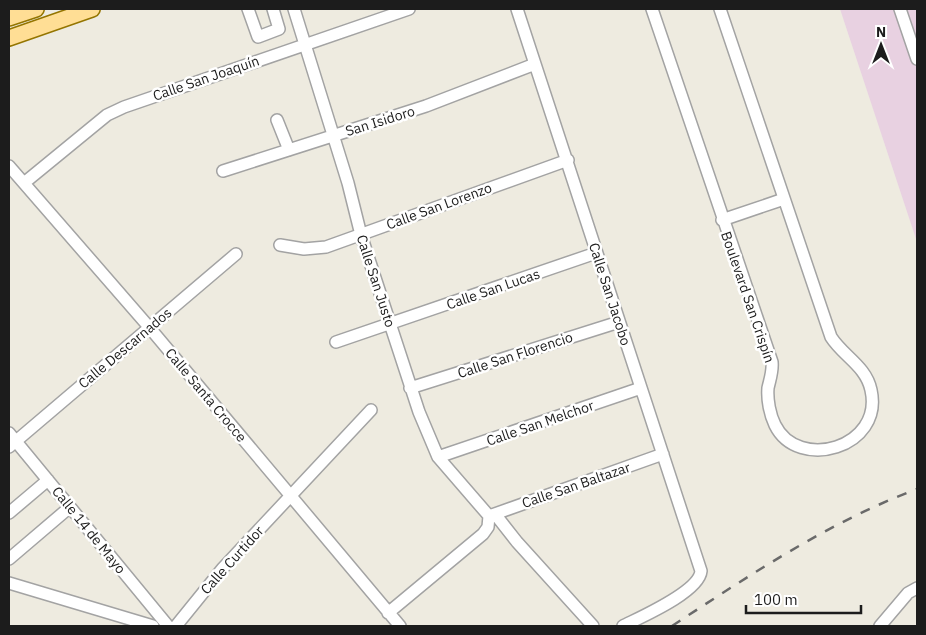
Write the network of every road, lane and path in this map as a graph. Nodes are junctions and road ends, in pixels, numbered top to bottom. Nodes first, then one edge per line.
1 (36, 9) edge
2 (92, 9) edge
3 (248, 9) edge
4 (273, 9) edge
5 (294, 9) edge
6 (408, 9) edge
7 (517, 9) edge
8 (652, 9) edge
9 (720, 9) edge
10 (900, 9) edge
11 (9, 18) edge
12 (9, 38) edge
13 (305, 43) junction
14 (917, 59) edge
15 (535, 64) junction
16 (277, 120) dead end
17 (334, 136) junction
18 (289, 150) junction
19 (568, 160) junction
20 (9, 166) edge
21 (223, 171) dead end
22 (24, 182) junction
23 (784, 199) junction
24 (722, 220) junction
25 (361, 234) junction
26 (280, 245) dead end
27 (596, 253) junction
28 (236, 254) dead end
29 (619, 322) junction
30 (390, 324) junction
31 (148, 327) junction
32 (336, 342) dead end
33 (410, 388) junction
34 (641, 388) junction
35 (371, 410) dead end
36 (11, 441) edge
37 (663, 454) junction
38 (438, 457) junction
39 (48, 480) junction
40 (291, 496) junction
41 (70, 507) junction
42 (9, 513) edge
43 (492, 515) junction
44 (9, 559) edge
45 (9, 583) edge
46 (917, 588) edge
47 (388, 613) junction
48 (153, 626) edge
49 (168, 626) edge
50 (176, 626) edge
51 (400, 626) edge
52 (593, 626) edge
53 (623, 626) edge
54 (880, 626) edge

1 - 11 main road
2 - 12 main road
3 - 4 street
5 - 13 street, Calle San Justo
6 - 13 street, Calle San Joaquín
7 - 15 street, Calle San Jacobo
8 - 24 street, Boulevard San Crispín
9 - 23 street, Boulevard San Crispín
10 - 14 street
13 - 17 street, Calle San Justo
13 - 22 street, Calle San Joaquín
15 - 17 street, San Isidoro
15 - 19 street, Calle San Jacobo
16 - 18 street
17 - 18 street, San Isidoro
17 - 25 street, Calle San Justo
18 - 21 street, San Isidoro
19 - 25 street, Calle San Lorenzo
19 - 27 street, Calle San Jacobo
20 - 22 street, Calle Santa Crocce
22 - 31 street, Calle Santa Crocce
23 - 24 street
23 - 24 street, Boulevard San Crispín
25 - 26 street, Calle San Lorenzo
25 - 30 street, Calle San Justo
27 - 29 street, Calle San Jacobo
27 - 30 street, Calle San Lucas
28 - 31 street, Calle Descarnados
29 - 33 street, Calle San Florencio
29 - 34 street, Calle San Jacobo
30 - 32 street, Calle San Lucas
30 - 33 street, Calle San Justo
31 - 36 street, Calle Descarnados
31 - 40 street, Calle Santa Crocce
33 - 38 street, Calle San Justo
34 - 37 street, Calle San Jacobo
34 - 38 street, Calle San Melchor
35 - 40 street, Calle Curtidor
36 - 39 street, Calle 14 de Mayo
37 - 43 street, Calle San Baltazar
37 - 53 street, Calle San Jacobo
38 - 43 street, Calle San Justo
39 - 41 street, Calle 14 de Mayo
39 - 42 street
40 - 47 street, Calle Santa Crocce
40 - 50 street, Calle Curtidor
41 - 44 street
41 - 49 street, Calle 14 de Mayo
43 - 47 street
43 - 52 street, Calle San Justo
45 - 48 street
46 - 54 street
47 - 51 street, Calle Santa Crocce

